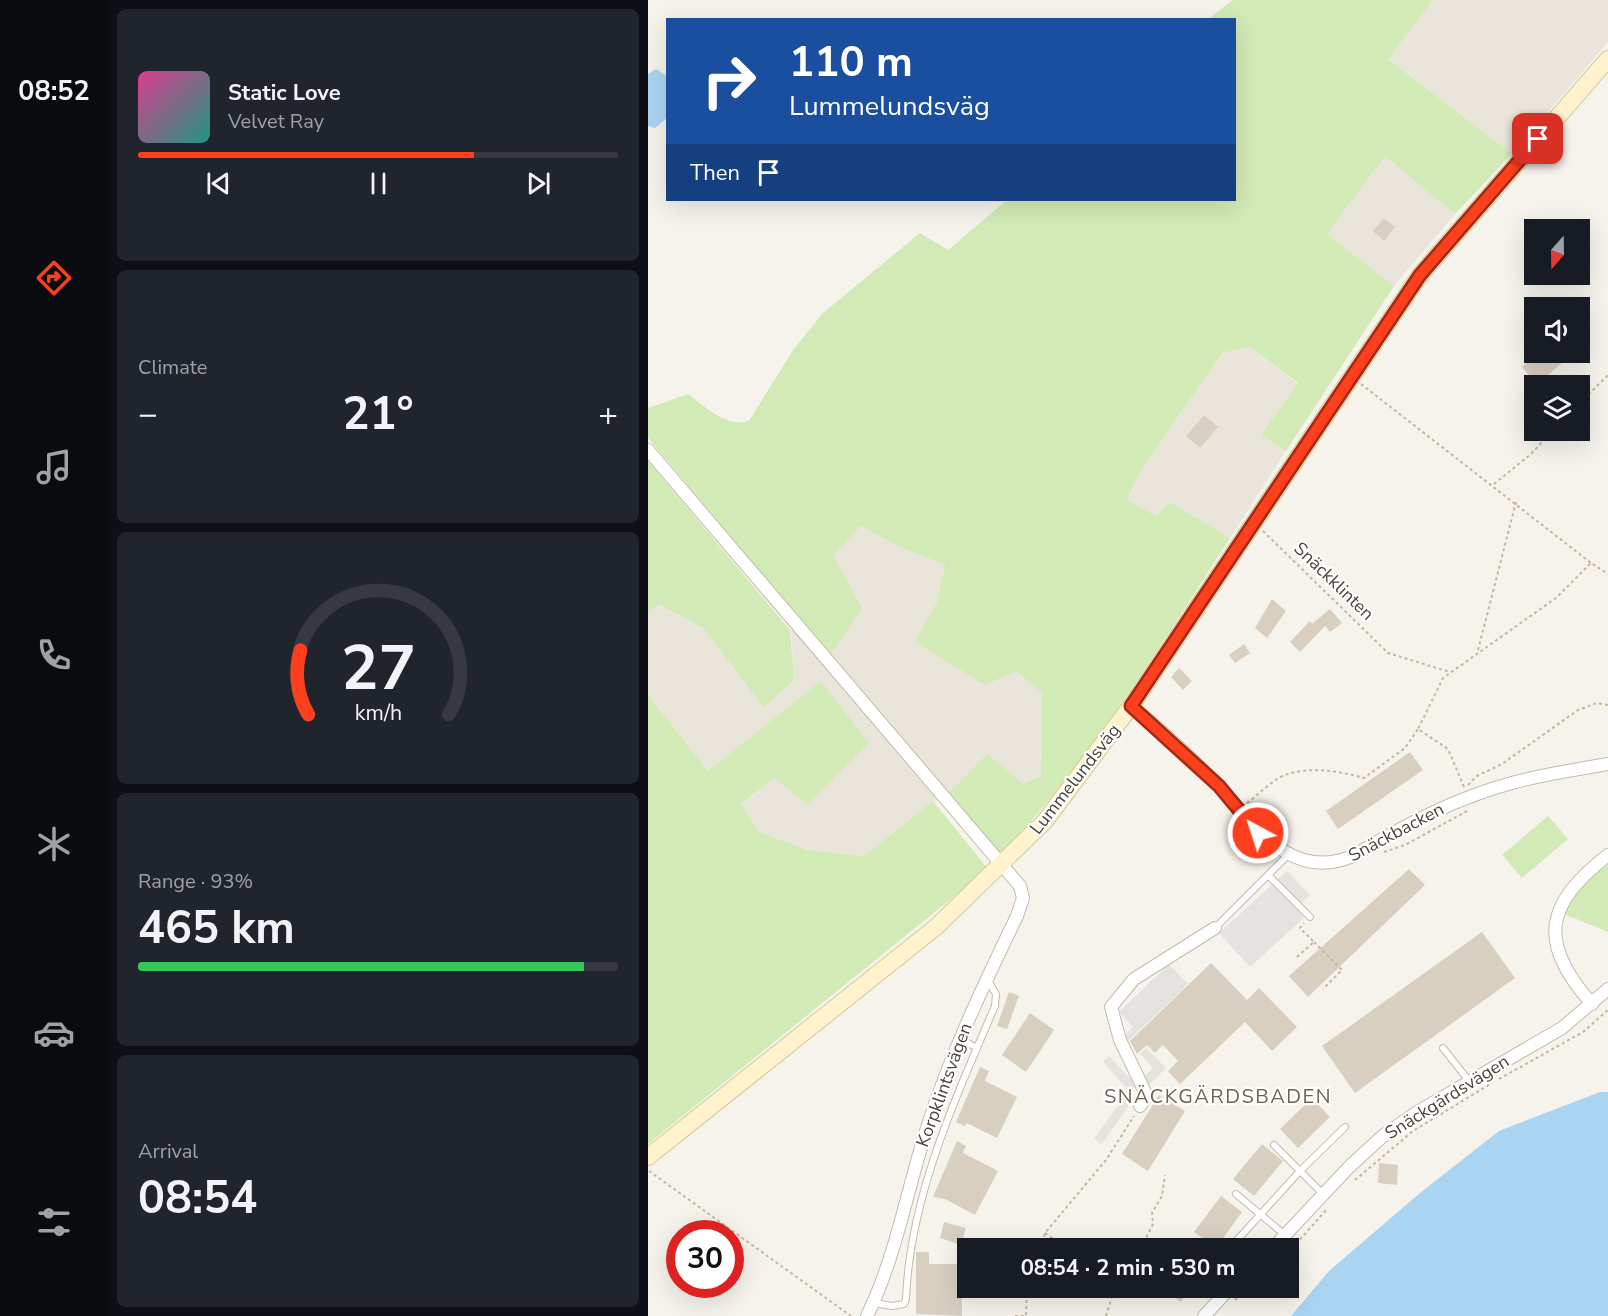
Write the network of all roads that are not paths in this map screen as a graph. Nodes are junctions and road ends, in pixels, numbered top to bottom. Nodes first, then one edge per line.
1 (1608, 59) edge
2 (648, 450) edge
3 (1131, 706) junction
4 (1608, 764) edge
5 (1289, 854) junction
6 (1608, 855) edge
7 (1002, 866) junction
8 (1269, 876) junction
9 (1310, 917) road end
10 (1215, 928) joint
11 (987, 978) junction
12 (1608, 989) edge
13 (1592, 1004) junction
14 (958, 1037) junction
15 (977, 1048) junction
16 (1443, 1048) dead end
17 (1469, 1081) junction
18 (1140, 1106) road end
19 (1345, 1127) dead end
20 (1274, 1145) dead end
21 (648, 1157) edge
22 (1299, 1172) junction
23 (1236, 1194) dead end
24 (1327, 1199) junction
25 (1262, 1214) junction
26 (1286, 1236) joint
27 (1239, 1238) edge
28 (1221, 1298) edge
29 (873, 1303) junction
30 (867, 1316) edge
31 (1204, 1316) edge

1 - 3 main road, Lummelundsväg
2 - 7 street
3 - 5 street, Snäckbacken
3 - 7 main road, Lummelundsväg
4 - 5 street, Snäckbacken
5 - 8 lane
6 - 13 street
7 - 11 street, Korpklintsvägen
7 - 21 main road, Lummelundsväg
8 - 9 lane
8 - 10 lane
10 - 18 street
11 - 14 street, Korpklintsvägen
11 - 15 lane
12 - 13 street, Snäckgärdsvägen
13 - 17 street, Snäckgärdsvägen
14 - 15 lane
14 - 29 street, Korpklintsvägen
15 - 29 lane
16 - 17 lane
17 - 24 street, Snäckgärdsvägen
19 - 22 lane
20 - 22 lane
22 - 24 lane
22 - 25 lane
23 - 25 lane
24 - 26 street, Snäckgärdsvägen
25 - 26 lane
25 - 27 lane
28 - 31 street
29 - 30 street, Korpklintsvägen

